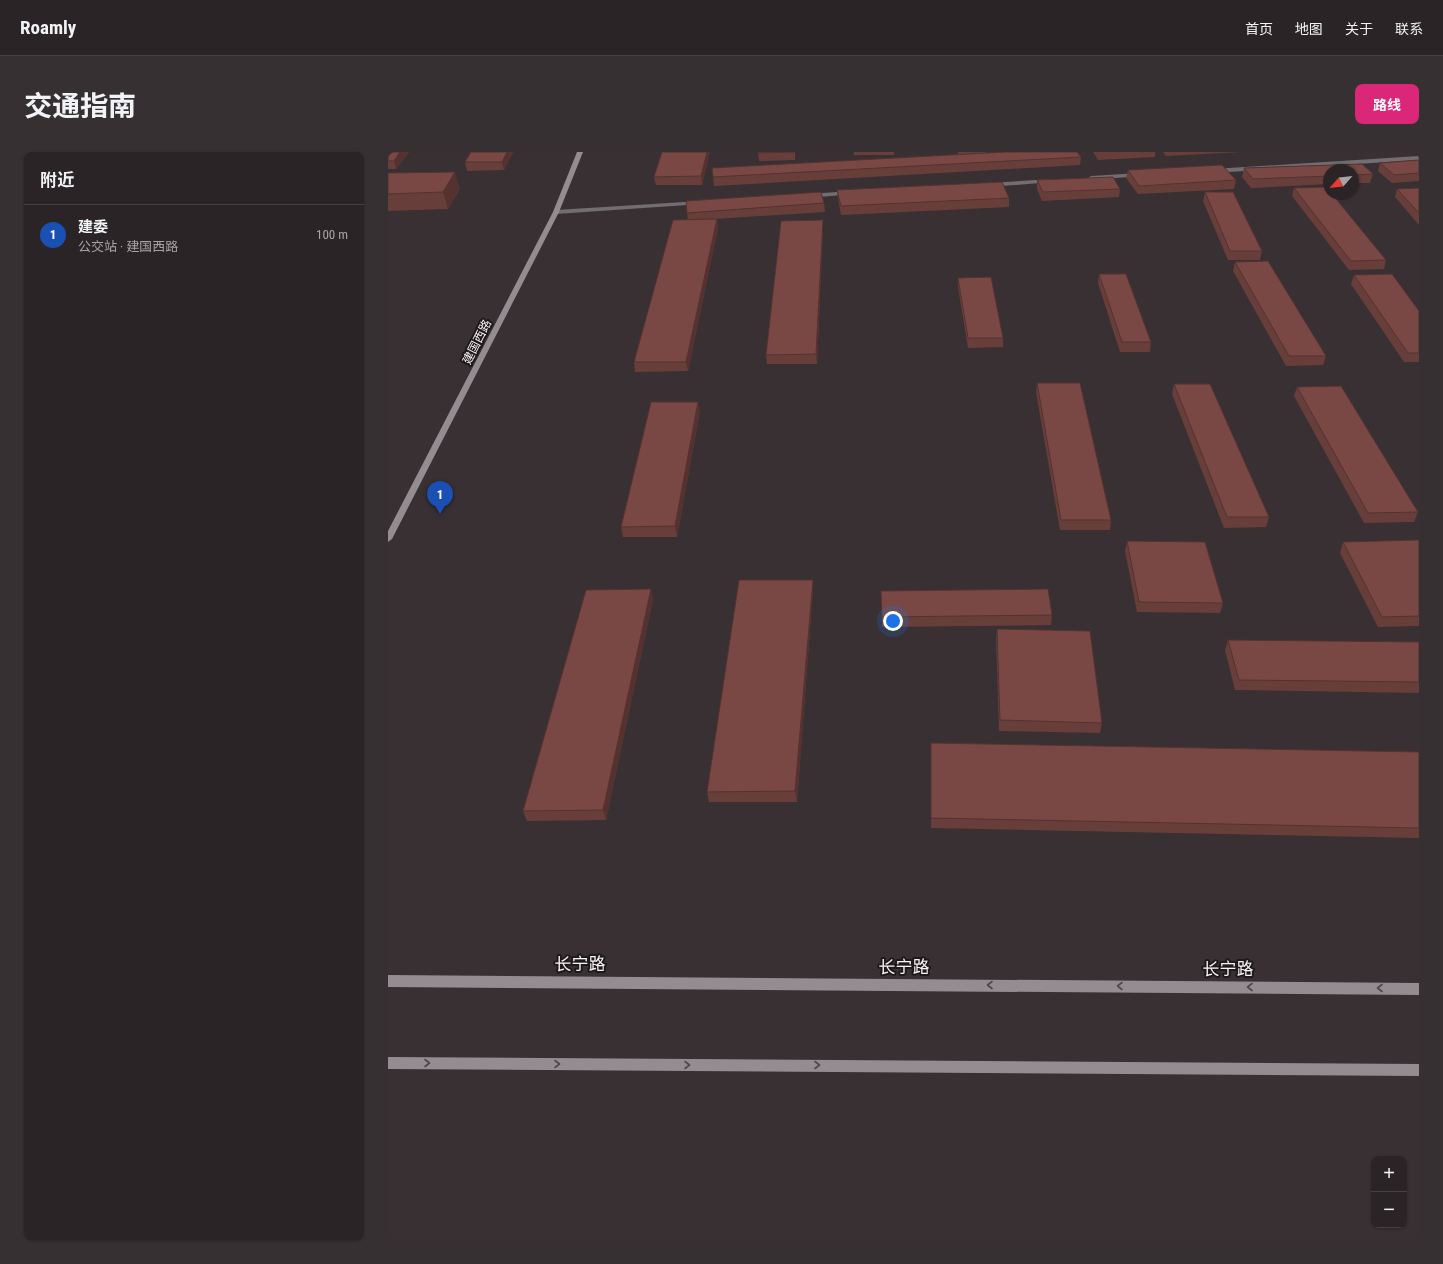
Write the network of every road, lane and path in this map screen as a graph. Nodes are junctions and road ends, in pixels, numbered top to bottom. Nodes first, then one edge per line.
1 (580, 152) edge
2 (1419, 158) edge
3 (1205, 171) edge
4 (1142, 175) edge
5 (1086, 179) edge
6 (1055, 180) edge
7 (983, 185) edge
8 (857, 193) edge
9 (801, 196) edge
10 (706, 202) edge
11 (556, 212) junction
12 (388, 539) edge
13 (388, 981) edge
14 (1419, 989) edge
15 (388, 1063) edge
16 (1419, 1070) edge

1 - 11 main road, 建国西路
2 - 3 street
4 - 5 street
6 - 7 street
8 - 9 street
10 - 11 street
11 - 12 main road, 建国西路
14 -> 13 main road, 长宁路
15 -> 16 main road

